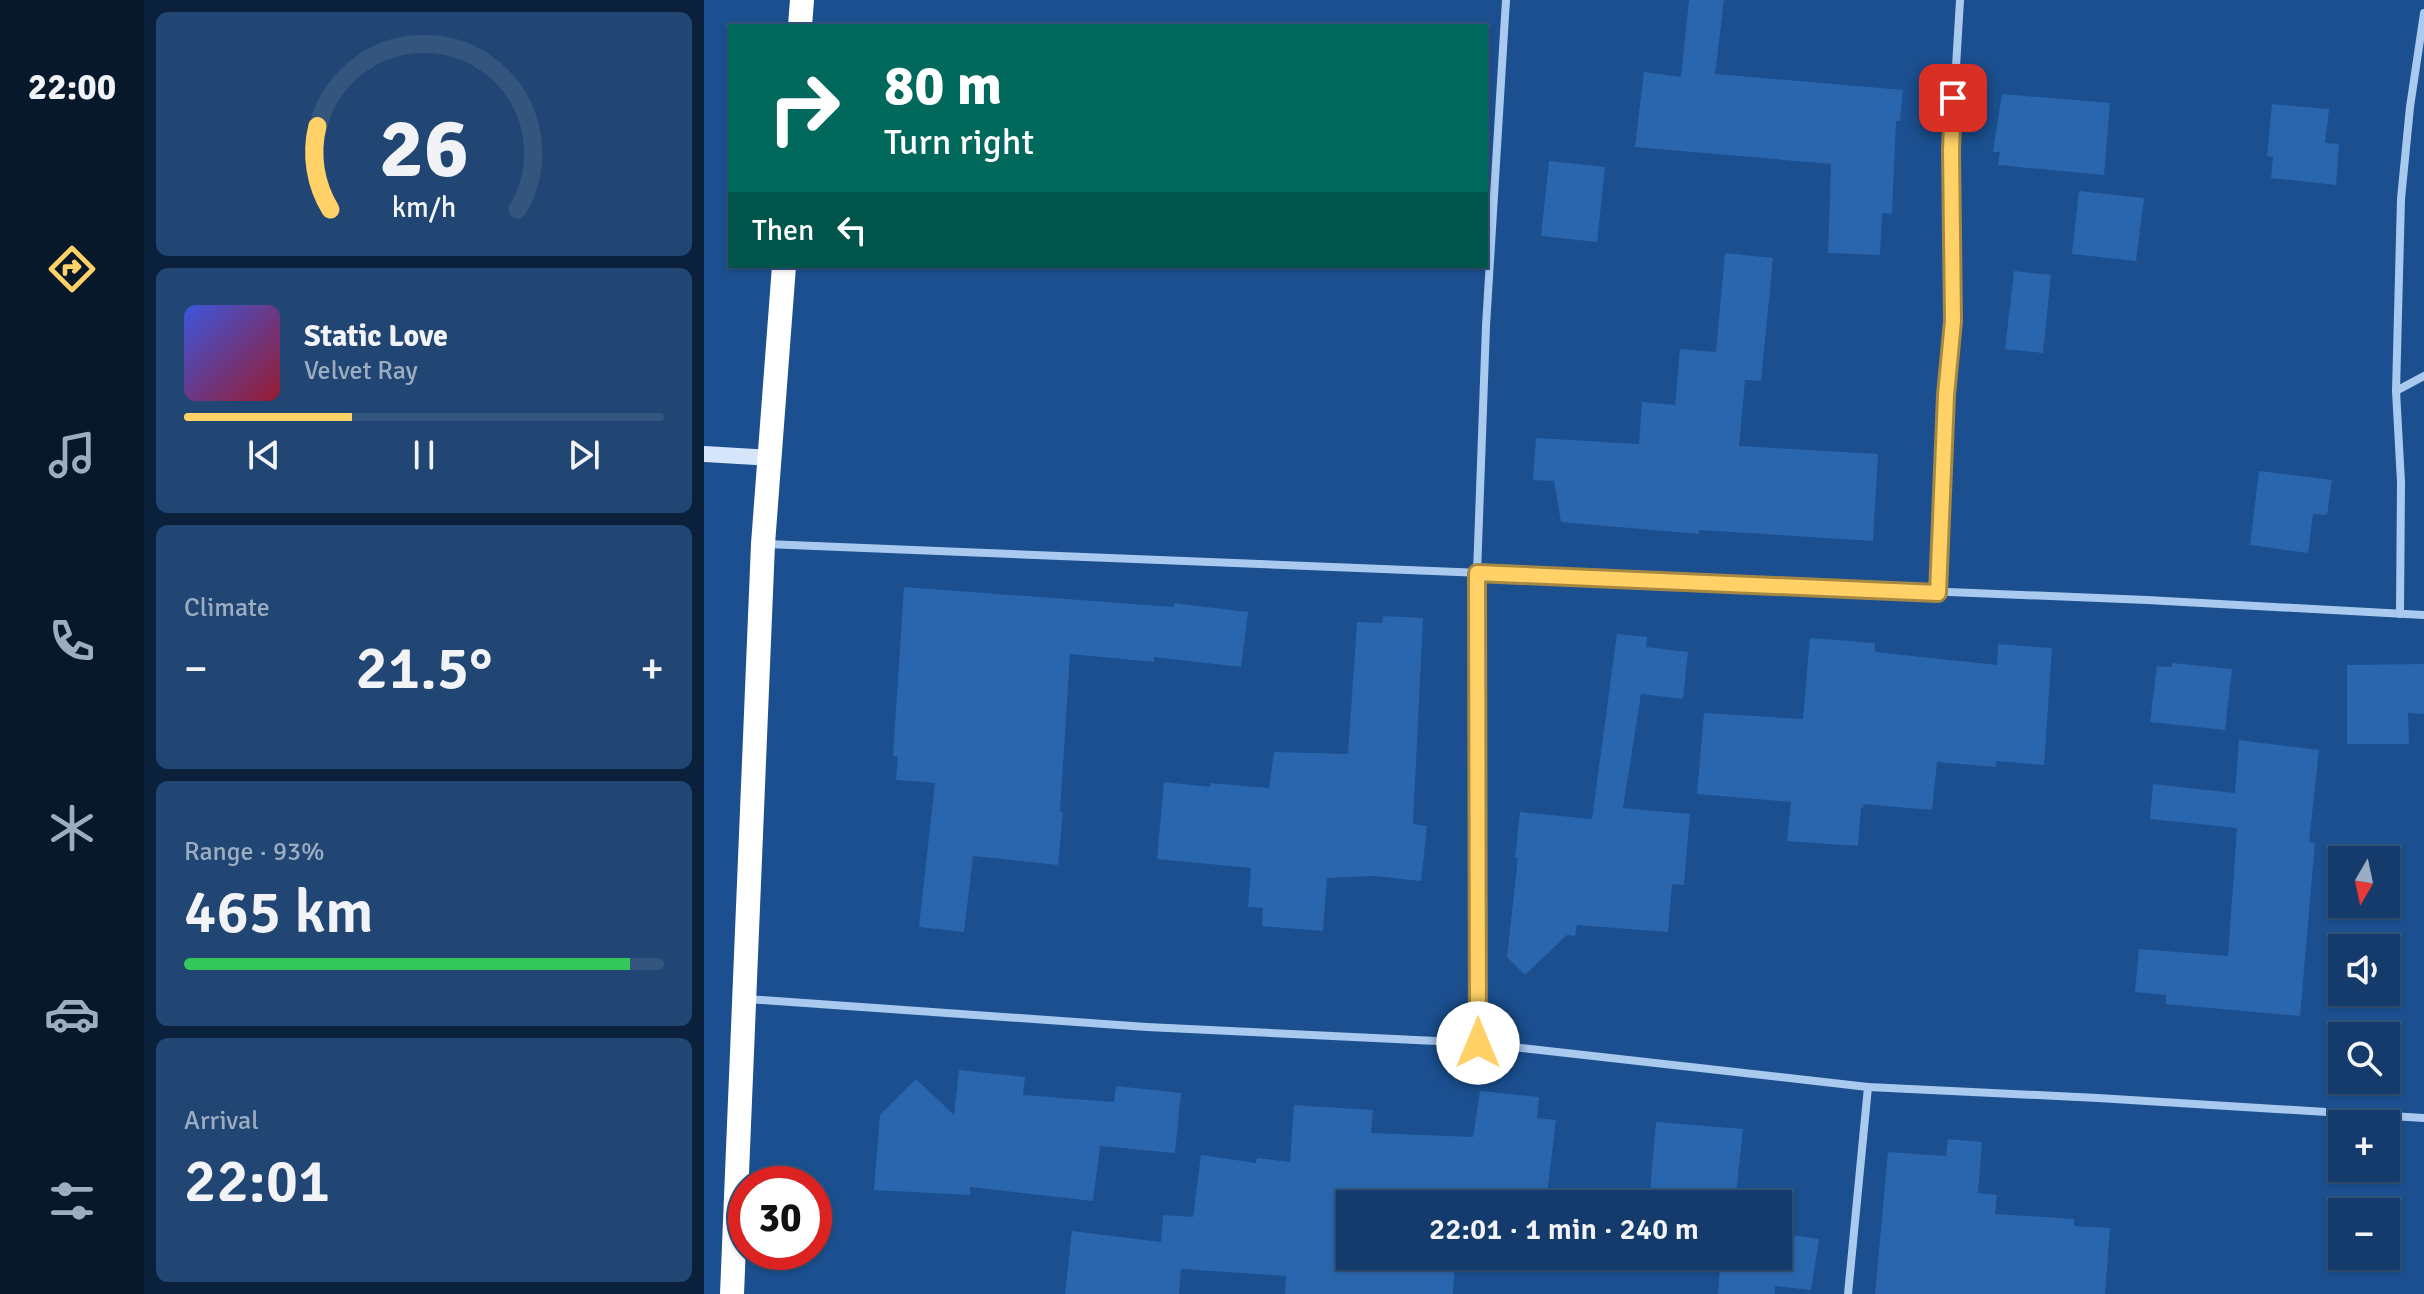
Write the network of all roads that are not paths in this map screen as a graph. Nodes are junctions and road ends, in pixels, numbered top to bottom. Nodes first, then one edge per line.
1 (802, 0) edge
2 (1506, 0) edge
3 (1960, 0) edge
4 (2424, 13) edge
5 (800, 24) edge
6 (784, 268) edge
7 (2424, 376) edge
8 (2396, 391) junction
9 (704, 454) edge
10 (772, 458) junction
11 (763, 544) junction
12 (1477, 573) junction
13 (1938, 593) junction
14 (2400, 614) junction
15 (2424, 615) edge
16 (743, 999) junction
17 (1478, 1043) junction
18 (1868, 1087) junction
19 (2424, 1118) edge
20 (732, 1294) edge
21 (1848, 1294) edge

1 - 5 highway
2 - 12 street
3 - 13 street
4 - 8 street
6 - 10 highway
7 - 8 street
8 - 14 street
9 - 10 street
10 - 11 highway
11 - 12 street
11 - 16 highway
12 - 13 street
12 - 17 street
13 - 14 street
14 - 15 street
16 - 17 street
16 - 20 highway
17 - 18 street
18 - 19 street
18 - 21 street

